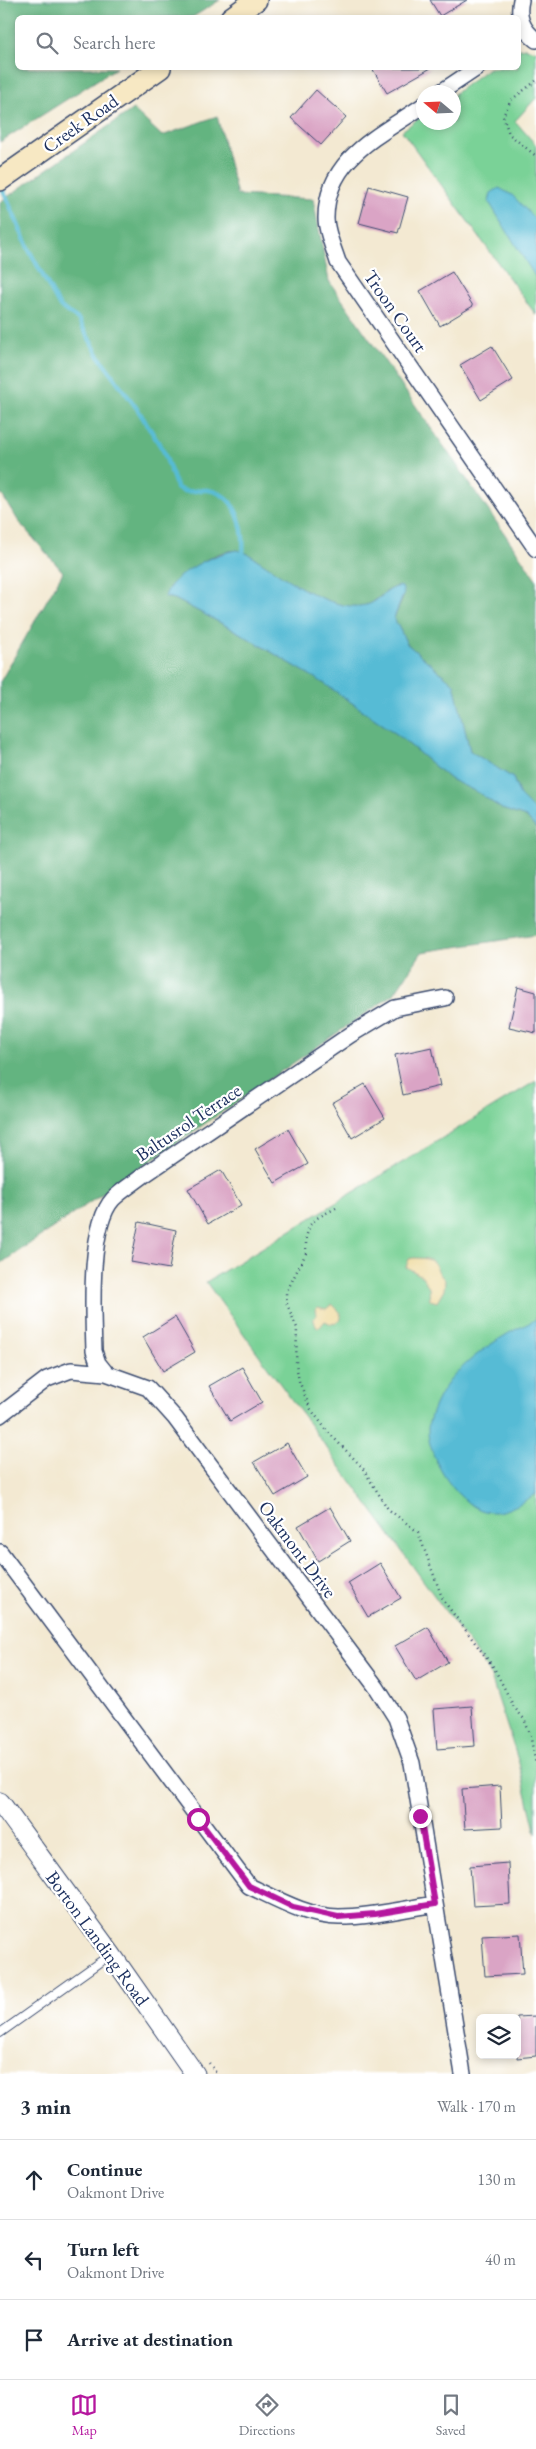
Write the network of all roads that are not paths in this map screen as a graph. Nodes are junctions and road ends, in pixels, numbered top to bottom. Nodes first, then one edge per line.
1 (256, 0) edge
2 (521, 0) edge
3 (235, 15) edge
4 (520, 15) edge
5 (521, 19) edge
6 (527, 37) edge
7 (157, 70) edge
8 (474, 70) edge
9 (452, 85) edge
10 (416, 111) edge
11 (0, 180) edge
12 (536, 550) edge
13 (445, 998) dead end
14 (106, 1373) junction
15 (0, 1415) edge
16 (0, 1552) edge
17 (0, 1802) edge
18 (435, 1904) junction
19 (111, 1954) junction
20 (0, 2033) edge
21 (195, 2074) edge
22 (463, 2074) edge

1 - 3 main road
2 - 4 street
5 - 6 street
7 - 11 main road, Creek Road
8 - 9 street
10 - 12 street, Troon Court
13 - 14 street, Baltusrol Terrace
14 - 15 street, Oakmont Drive
14 - 18 street, Oakmont Drive
16 - 18 street
17 - 19 street, Borton Landing Road
18 - 22 street, Oakmont Drive
19 - 20 lane
19 - 21 street, Borton Landing Road

